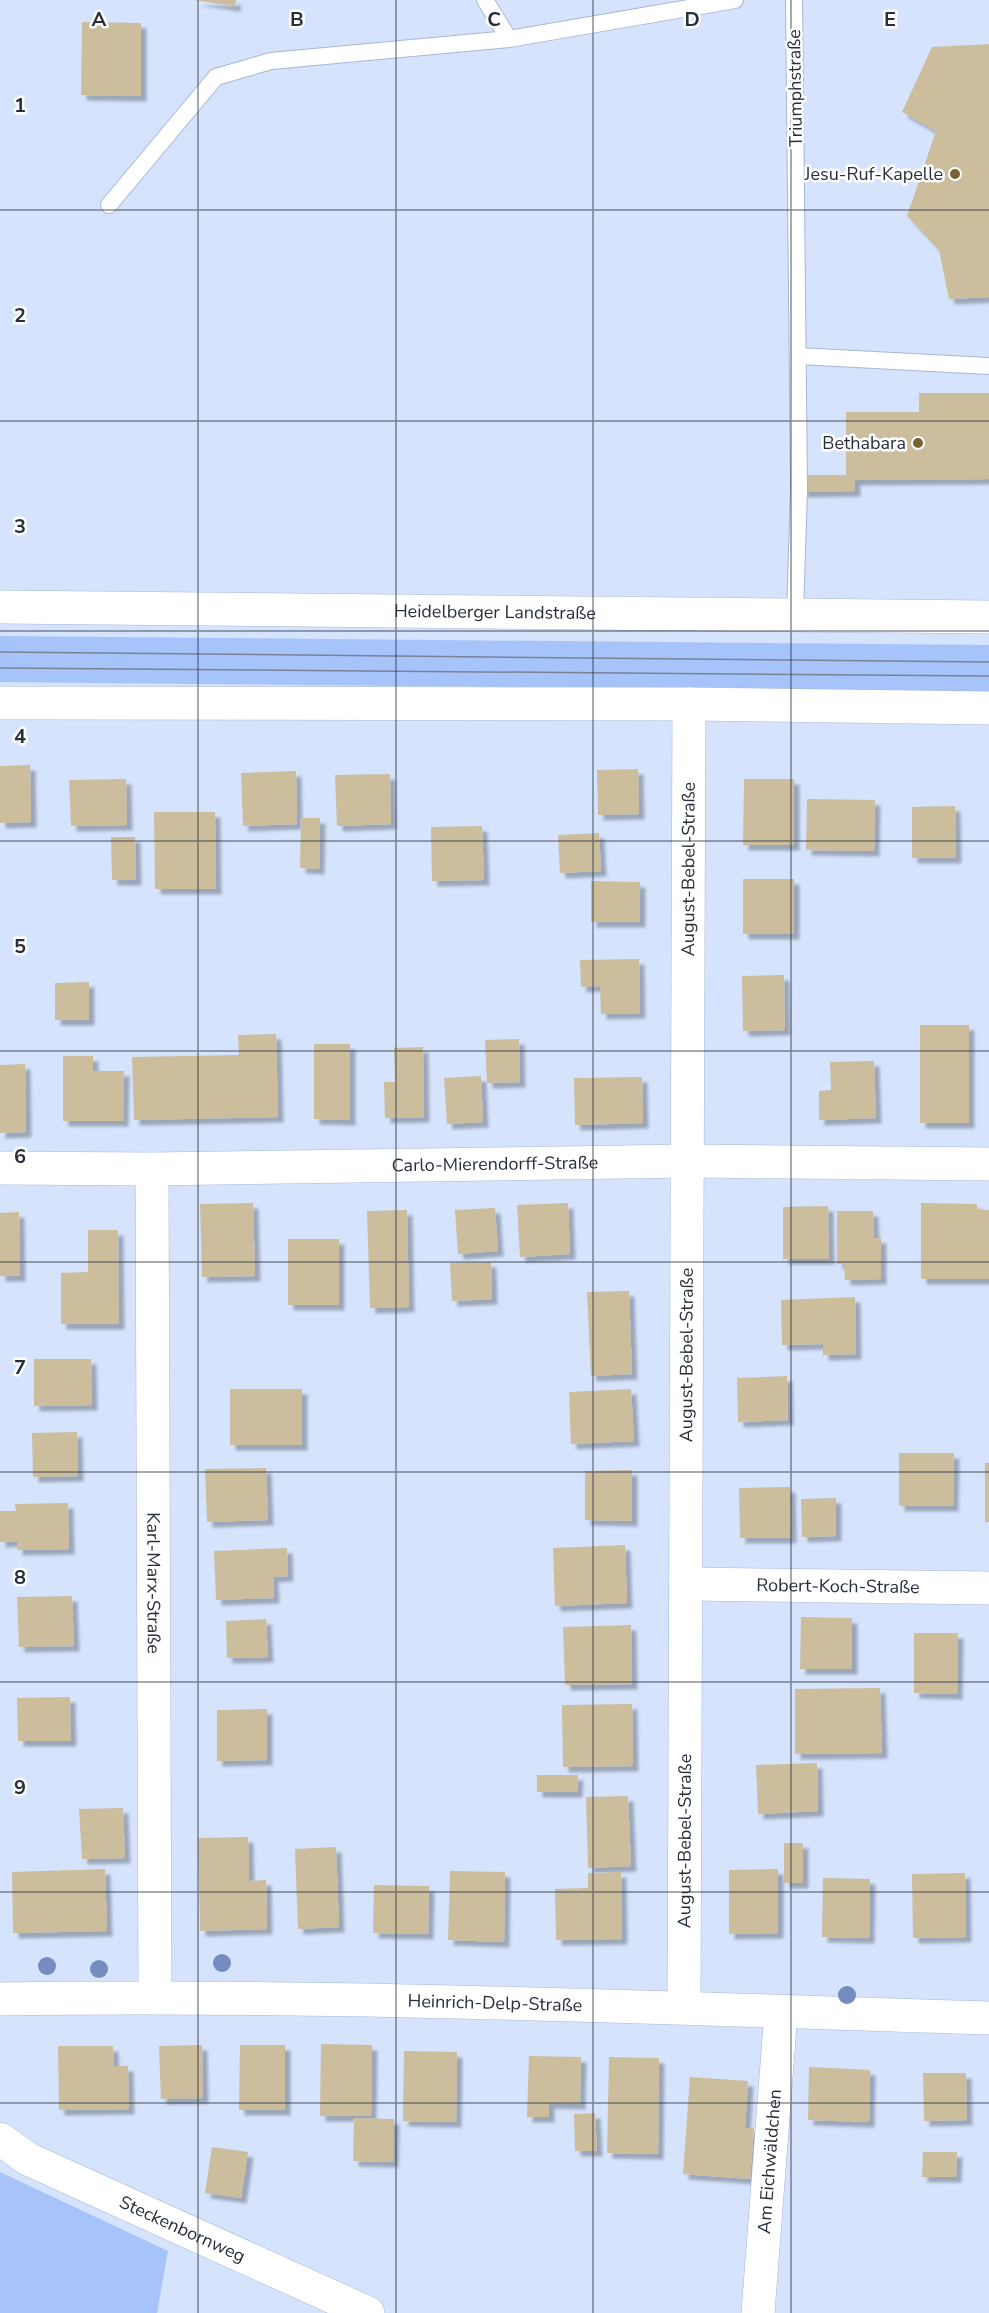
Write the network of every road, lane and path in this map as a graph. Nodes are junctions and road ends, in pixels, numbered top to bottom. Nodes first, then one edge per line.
1 (485, 0) edge
2 (735, 0) edge
3 (794, 0) edge
4 (510, 39) junction
5 (108, 205) dead end
6 (798, 356) junction
7 (984, 366) edge
8 (0, 607) edge
9 (795, 614) junction
10 (989, 617) edge
11 (0, 703) edge
12 (689, 704) junction
13 (989, 708) edge
14 (688, 1161) junction
15 (989, 1164) edge
16 (0, 1168) edge
17 (152, 1169) junction
18 (686, 1584) junction
19 (989, 1588) edge
20 (155, 1997) junction
21 (0, 1999) edge
22 (684, 2007) junction
23 (781, 2012) junction
24 (989, 2018) edge
25 (0, 2139) edge
26 (368, 2313) edge
27 (758, 2313) edge

1 - 4 lane
2 - 4 lane
3 - 6 lane, Triumphstraße
4 - 5 lane
6 - 7 lane
6 - 9 lane, Triumphstraße
8 - 9 street, Heidelberger Landstraße
9 - 10 street, Heidelberger Landstraße
11 - 12 street
12 - 13 street
12 - 14 street, August-Bebel-Straße
14 - 15 street, Carlo-Mierendorff-Straße
14 - 17 street, Carlo-Mierendorff-Straße
14 - 18 street, August-Bebel-Straße
16 - 17 street, Carlo-Mierendorff-Straße
17 - 20 street, Karl-Marx-Straße
18 - 19 street, Robert-Koch-Straße
18 - 22 street, August-Bebel-Straße
20 - 21 street, Heinrich-Delp-Straße
20 - 22 street, Heinrich-Delp-Straße
22 - 23 street, Heinrich-Delp-Straße
23 - 24 street, Heinrich-Delp-Straße
23 - 27 street, Am Eichwäldchen
25 - 26 street, Steckenbornweg

